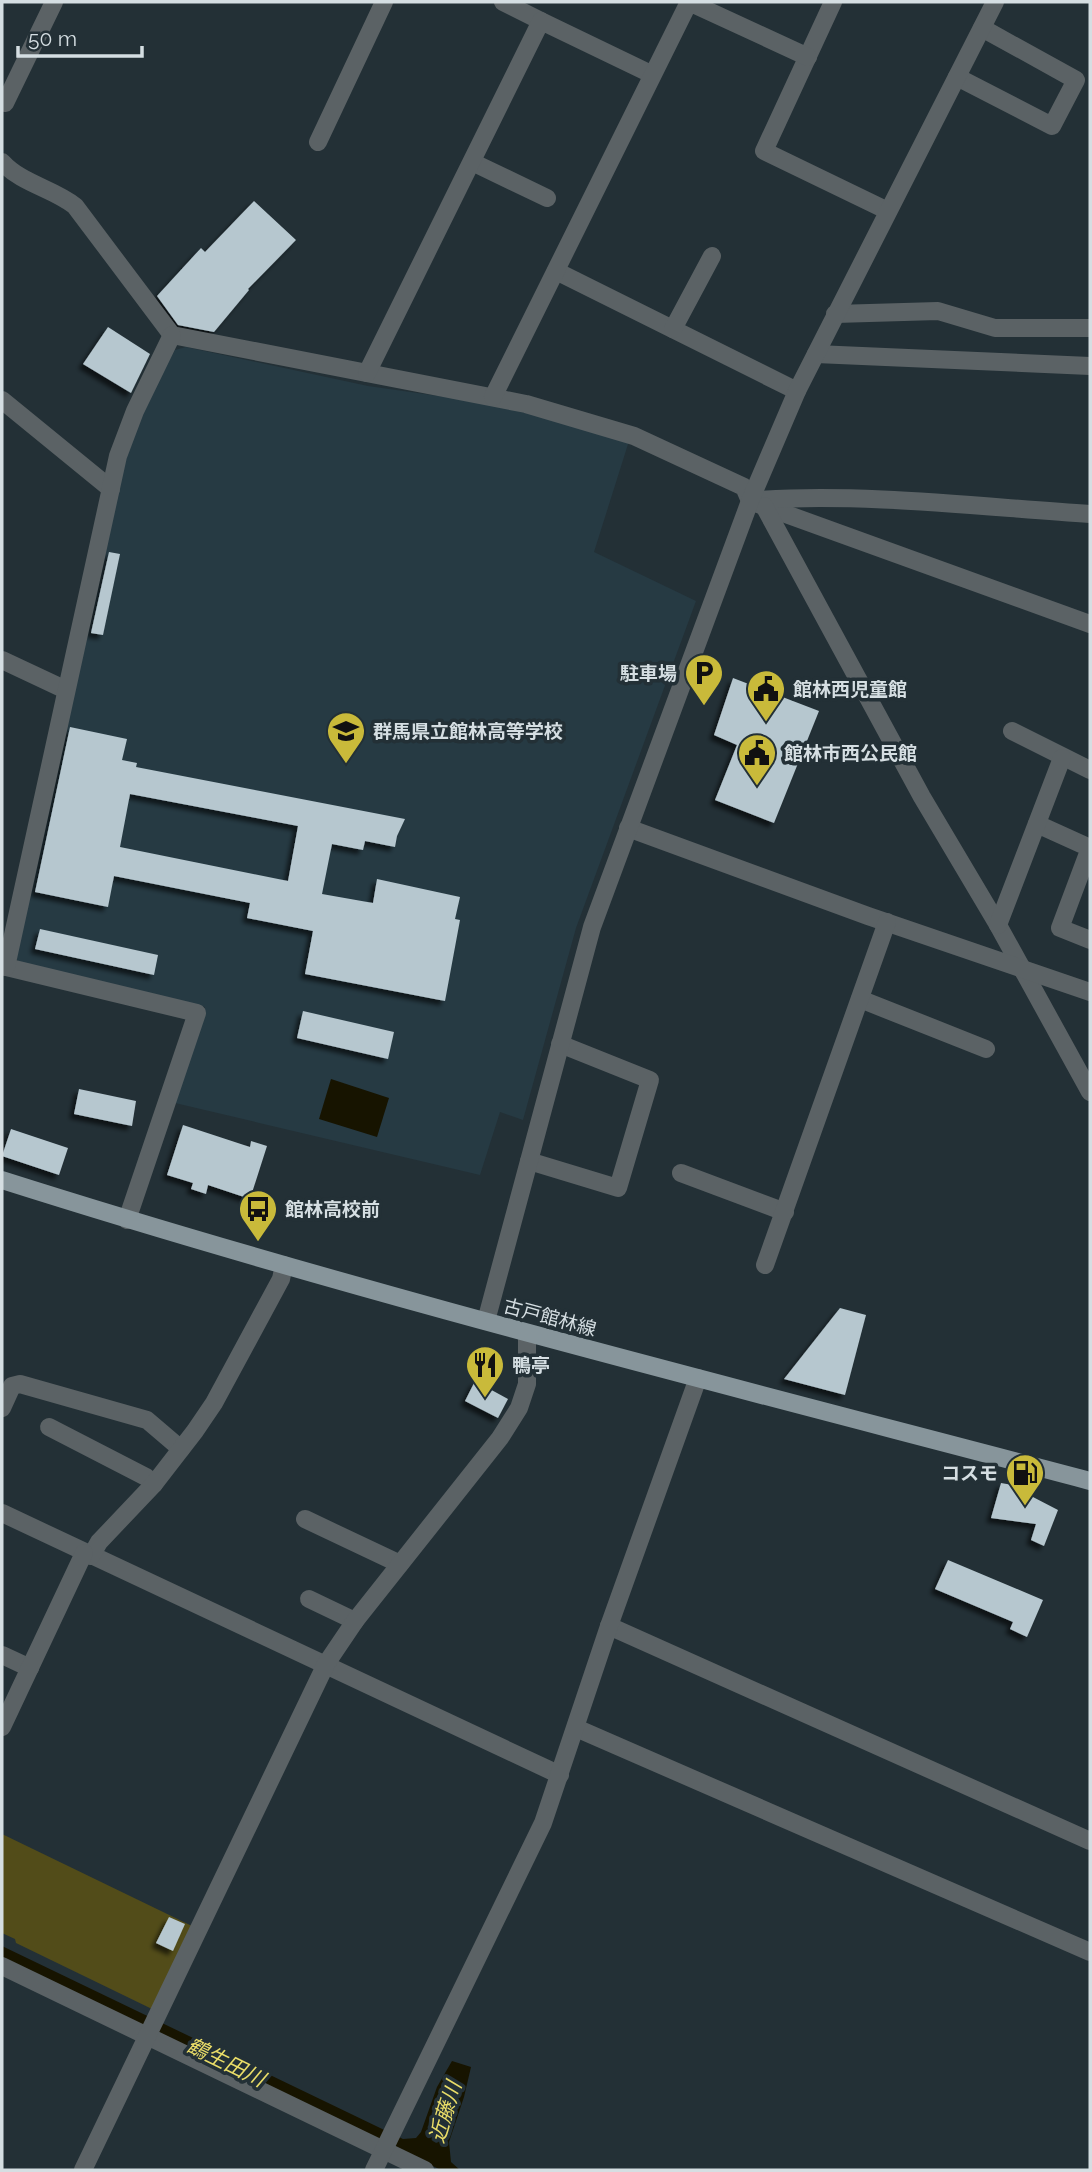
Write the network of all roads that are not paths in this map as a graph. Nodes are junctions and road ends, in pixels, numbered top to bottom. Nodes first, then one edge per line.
1 (54, 2) edge
2 (384, 2) edge
3 (502, 2) edge
4 (833, 2) edge
5 (995, 2) edge
6 (541, 21) junction
7 (982, 28) junction
8 (808, 57) junction
9 (651, 75) junction
10 (957, 77) junction
11 (2, 101) edge
12 (318, 142) dead end
13 (2, 162) edge
14 (471, 162) junction
15 (547, 198) dead end
16 (888, 211) junction
17 (712, 256) dead end
18 (556, 271) junction
19 (835, 314) junction
20 (1090, 328) edge
21 (673, 330) junction
22 (172, 335) junction
23 (816, 354) junction
24 (1090, 366) edge
25 (367, 373) junction
26 (797, 391) junction
27 (493, 397) junction
28 (2, 400) edge
29 (111, 489) junction
30 (757, 503) junction
31 (1090, 514) edge
32 (1090, 624) edge
33 (2, 660) edge
34 (66, 690) junction
35 (1012, 731) dead end
36 (1062, 758) junction
37 (1090, 770) edge
38 (1037, 824) junction
39 (628, 828) junction
40 (1090, 848) edge
41 (887, 922) junction
42 (998, 925) junction
43 (1090, 940) edge
44 (4, 966) edge
45 (1021, 967) junction
46 (1090, 992) edge
47 (860, 999) junction
48 (560, 1044) junction
49 (986, 1049) dead end
50 (1090, 1091) edge
51 (529, 1161) junction
52 (681, 1173) dead end
53 (2, 1180) edge
54 (785, 1212) junction
55 (127, 1220) junction
56 (284, 1265) junction
57 (765, 1265) dead end
58 (486, 1321) junction
59 (527, 1333) junction
60 (698, 1378) junction
61 (2, 1408) edge
62 (49, 1427) dead end
63 (181, 1449) junction
64 (1090, 1481) edge
65 (154, 1484) junction
66 (2, 1513) edge
67 (305, 1519) dead end
68 (88, 1555) junction
69 (400, 1564) junction
70 (309, 1599) dead end
71 (355, 1621) junction
72 (609, 1626) junction
73 (2, 1655) edge
74 (326, 1664) junction
75 (30, 1668) junction
76 (2, 1727) edge
77 (576, 1728) junction
78 (559, 1775) junction
79 (1090, 1841) edge
80 (1090, 1952) edge
81 (2, 1966) edge
82 (148, 2036) junction
83 (387, 2142) junction
84 (83, 2170) edge
85 (374, 2170) edge
86 (425, 2170) edge

1 - 11 street
2 - 12 street
3 - 6 street
4 - 8 street
5 - 7 street
6 - 9 street
6 - 14 street
7 - 10 street
7 - 10 street
8 - 9 street
8 - 16 street
9 - 18 street
10 - 16 street
13 - 22 street
14 - 15 street
14 - 25 street
16 - 19 street
17 - 21 street
18 - 21 street
18 - 27 street
19 - 20 street
19 - 23 street
21 - 26 street
22 - 25 street
22 - 29 street
23 - 24 street
23 - 26 street
25 - 27 street
26 - 30 street
27 - 30 street
28 - 29 street
29 - 34 street
30 - 31 street
30 - 32 street
30 - 39 street
30 - 42 street
33 - 34 street
34 - 44 street
35 - 36 street
36 - 37 street
36 - 38 street
38 - 40 street
38 - 42 street
39 - 41 street
39 - 48 street
40 - 43 street
41 - 45 street
41 - 47 street
42 - 45 street
44 - 55 street
45 - 46 street
45 - 50 street
47 - 49 street
47 - 54 street
48 - 51 street
48 - 51 street
51 - 58 street
52 - 54 street
53 - 55 main road, 古戸館林線
54 - 57 street
55 - 56 main road, 古戸館林線
56 - 58 main road, 古戸館林線
56 - 63 street
58 - 59 main road, 古戸館林線
59 - 60 main road, 古戸館林線
59 - 69 street
60 - 64 main road, 古戸館林線
60 - 72 street
61 - 63 street
62 - 65 street
63 - 65 street
65 - 68 street
66 - 68 street
67 - 69 street
68 - 74 street
68 - 75 street
69 - 71 street
70 - 71 street
71 - 74 street
72 - 77 street
72 - 79 street
73 - 75 street
74 - 78 street
74 - 82 street
75 - 76 street
77 - 78 street
77 - 80 street
78 - 83 street
81 - 82 street
82 - 83 street
82 - 84 street
83 - 85 street
83 - 86 street

